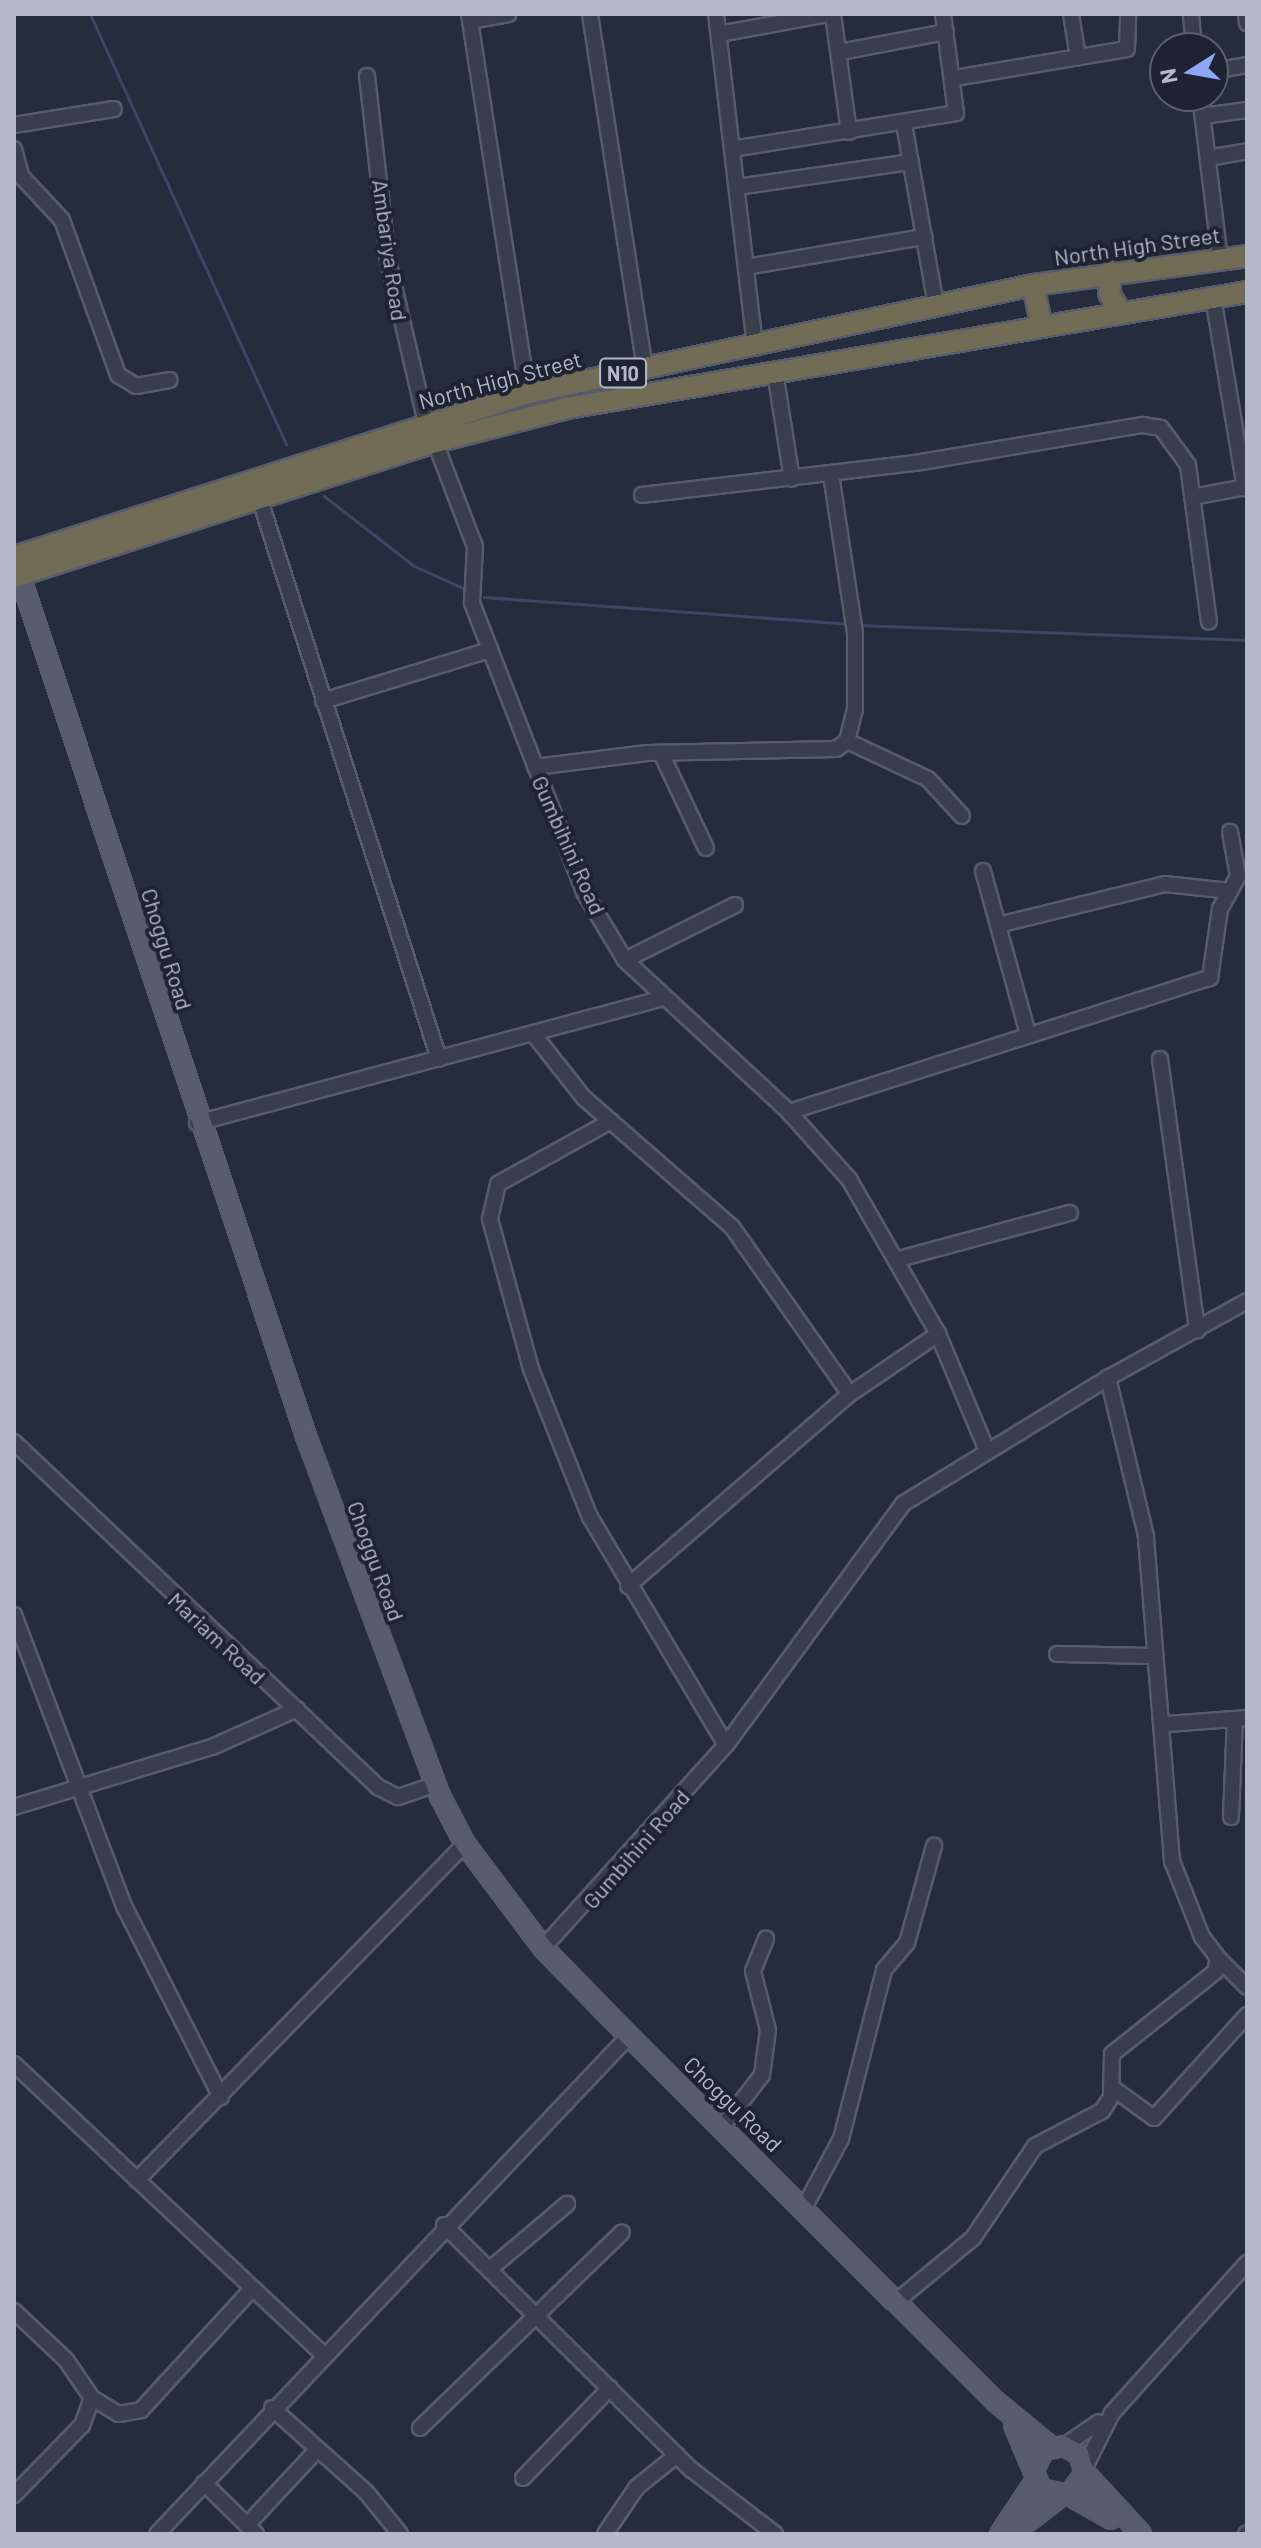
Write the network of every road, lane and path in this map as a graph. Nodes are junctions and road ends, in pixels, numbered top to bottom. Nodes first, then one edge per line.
1 (508, 14) edge
2 (590, 14) edge
3 (716, 14) edge
4 (831, 14) edge
5 (943, 14) edge
6 (1071, 14) edge
7 (1128, 14) edge
8 (1246, 14) edge
9 (469, 17) edge
10 (1247, 23) edge
11 (946, 32) junction
12 (719, 34) junction
13 (840, 52) junction
14 (1078, 57) junction
15 (367, 76) dead end
16 (955, 78) junction
17 (114, 109) dead end
18 (1247, 110) edge
19 (1202, 112) edge
20 (1203, 116) junction
21 (904, 124) junction
22 (14, 125) edge
23 (849, 132) junction
24 (14, 149) edge
25 (732, 149) junction
26 (1247, 151) edge
27 (1208, 158) junction
28 (911, 162) junction
29 (737, 187) junction
30 (924, 237) junction
31 (1247, 256) edge
32 (1220, 259) junction
33 (746, 267) junction
34 (1111, 272) junction
35 (1033, 285) junction
36 (1247, 292) edge
37 (1213, 297) junction
38 (936, 306) junction
39 (1119, 310) junction
40 (1041, 323) junction
41 (755, 348) junction
42 (645, 369) junction
43 (775, 372) junction
44 (169, 380) dead end
45 (528, 393) junction
46 (426, 423) junction
47 (435, 442) junction
48 (831, 474) junction
49 (792, 479) junction
50 (1246, 487) edge
51 (642, 495) dead end
52 (259, 497) junction
53 (1192, 497) junction
54 (15, 567) edge
55 (1209, 622) dead end
56 (490, 650) junction
57 (323, 701) junction
58 (847, 741) junction
59 (661, 753) junction
60 (535, 767) junction
61 (962, 816) dead end
62 (1230, 832) dead end
63 (706, 848) dead end
64 (983, 871) dead end
65 (1230, 891) junction
66 (735, 905) dead end
67 (998, 925) junction
68 (625, 960) junction
69 (664, 998) junction
70 (1028, 1034) junction
71 (535, 1036) junction
72 (439, 1059) junction
73 (1160, 1059) dead end
74 (789, 1112) junction
75 (611, 1121) junction
76 (197, 1123) junction
77 (1070, 1213) dead end
78 (899, 1259) junction
79 (1247, 1301) edge
80 (1197, 1330) junction
81 (938, 1334) junction
82 (1108, 1378) junction
83 (850, 1394) junction
84 (14, 1442) edge
85 (986, 1448) junction
86 (628, 1586) junction
87 (14, 1615) edge
88 (1057, 1654) dead end
89 (1155, 1656) junction
90 (297, 1709) junction
91 (1241, 1718) edge
92 (1167, 1724) junction
93 (726, 1745) junction
94 (436, 1784) junction
95 (77, 1787) junction
96 (14, 1807) edge
97 (1231, 1817) dead end
98 (465, 1844) junction
99 (934, 1846) dead end
100 (766, 1939) dead end
101 (543, 1948) junction
102 (1218, 1958) junction
103 (1247, 1987) edge
104 (1247, 2015) edge
105 (629, 2036) junction
106 (14, 2064) edge
107 (1111, 2087) junction
108 (221, 2097) junction
109 (721, 2128) junction
110 (137, 2180) junction
111 (567, 2204) dead end
112 (805, 2206) junction
113 (444, 2225) junction
114 (622, 2232) dead end
115 (490, 2269) junction
116 (1244, 2272) edge
117 (252, 2289) junction
118 (897, 2301) junction
119 (14, 2311) edge
120 (535, 2313) junction
121 (322, 2353) junction
122 (610, 2388) junction
123 (92, 2398) junction
124 (995, 2401) junction
125 (272, 2408) junction
126 (1112, 2413) junction
127 (420, 2428) dead end
128 (1057, 2446) junction
129 (317, 2450) junction
130 (677, 2455) junction
131 (1085, 2471) junction
132 (1035, 2474) junction
133 (523, 2478) dead end
134 (204, 2483) junction
135 (14, 2495) edge
136 (1065, 2496) junction
137 (251, 2530) edge
138 (752, 2530) edge
139 (157, 2534) edge
140 (400, 2534) edge
141 (605, 2534) edge
142 (775, 2534) edge
143 (1000, 2534) edge
144 (1013, 2534) edge
145 (1138, 2534) edge

1 - 9 street
2 - 42 street
3 - 12 street
4 - 12 street
4 - 13 street
5 - 11 street
6 - 14 street
7 - 14 street
8 - 10 street
9 - 45 street
11 - 13 street
11 - 16 street
12 - 25 street
13 - 23 street
14 - 16 street
15 - 46 street, Ambariya Road
16 - 21 street
17 - 22 street
18 - 20 street
19 - 20 street
20 - 27 street
21 - 23 street
21 - 28 street
23 - 25 street
24 - 44 street
25 - 29 street
26 - 27 street
27 - 32 street
28 - 29 street
28 - 30 street
29 - 33 street
30 - 33 street
30 - 38 street
31 - 32 highway, North High Street / N10
32 - 34 highway, North High Street / N10
33 - 41 street
34 - 35 highway, North High Street / N10
34 - 39 highway
35 - 38 highway, North High Street / N10
35 - 40 highway
36 - 37 highway, North High Street / N10
37 - 39 highway, North High Street / N10
37 - 50 street
38 - 41 highway, North High Street / N10
39 - 40 highway, North High Street / N10
40 - 43 highway, North High Street / N10
41 - 42 highway, North High Street / N10
42 - 45 highway, North High Street / N10
43 - 47 highway, North High Street / N10
43 - 49 street
45 - 46 highway, North High Street / N10
46 - 54 highway, North High Street / N10
47 - 52 highway, North High Street / N10
47 - 56 street, Gumbihini Road
48 - 49 street
48 - 53 street
48 - 58 street
49 - 51 street
50 - 53 street
52 - 54 highway, North High Street / N10
52 - 57 street
53 - 55 street
54 - 76 main road, Choggu Road
56 - 57 street
56 - 60 street, Gumbihini Road
57 - 72 street
58 - 59 street
58 - 61 street
59 - 60 street
59 - 63 street
60 - 68 street, Gumbihini Road
62 - 65 street
64 - 67 street
65 - 67 street
65 - 70 street
66 - 68 street
67 - 70 street
68 - 69 street, Gumbihini Road
69 - 71 street
69 - 74 street, Gumbihini Road
70 - 74 street
71 - 72 street
71 - 75 street
72 - 76 street
73 - 80 street
74 - 78 street, Gumbihini Road
75 - 83 street
75 - 86 street
76 - 94 main road, Choggu Road
77 - 78 street
78 - 81 street, Gumbihini Road
79 - 80 street, Gumbihini Road
80 - 82 street, Gumbihini Road
81 - 83 street
81 - 85 street, Gumbihini Road
82 - 85 street, Gumbihini Road
82 - 89 street
83 - 86 street
84 - 90 street, Mariam Road
85 - 93 street, Gumbihini Road
86 - 93 street
87 - 95 street
88 - 89 street
89 - 92 street
90 - 94 street, Mariam Road
90 - 95 street
91 - 92 street
91 - 97 street
92 - 102 street
93 - 101 street, Gumbihini Road
94 - 98 main road, Choggu Road
95 - 96 street
95 - 108 street
98 - 101 main road, Choggu Road
98 - 108 street
99 - 112 street
100 - 109 street
101 - 105 main road, Choggu Road
102 - 103 street
102 - 107 street
104 - 107 street
105 - 109 main road, Choggu Road
105 - 113 street
106 - 110 street
107 - 118 street
108 - 110 street
109 - 112 main road, Choggu Road
110 - 117 street
111 - 115 street
112 - 118 main road, Choggu Road
113 - 115 street
113 - 121 street
114 - 120 street
115 - 120 street
116 - 126 street
117 - 121 street
117 - 123 street
118 - 124 main road, Choggu Road
119 - 123 street
120 - 122 street
120 - 127 street
121 - 125 street
122 - 130 street
122 - 133 street
123 - 135 street
124 - 128 main road, Choggu Road
124 - 132 main road, Choggu Road
125 - 129 street
125 - 134 street
126 - 128 street
126 - 131 street
128 - 131 main road, Choggu Road
128 - 132 main road
129 - 137 street
129 - 140 street
130 - 138 street
130 - 141 street
131 - 136 main road
131 - 145 main road, Choggu Road
132 - 136 main road
132 - 143 main road
134 - 137 street
134 - 139 street
136 - 144 main road
136 - 145 main road
138 - 142 street

